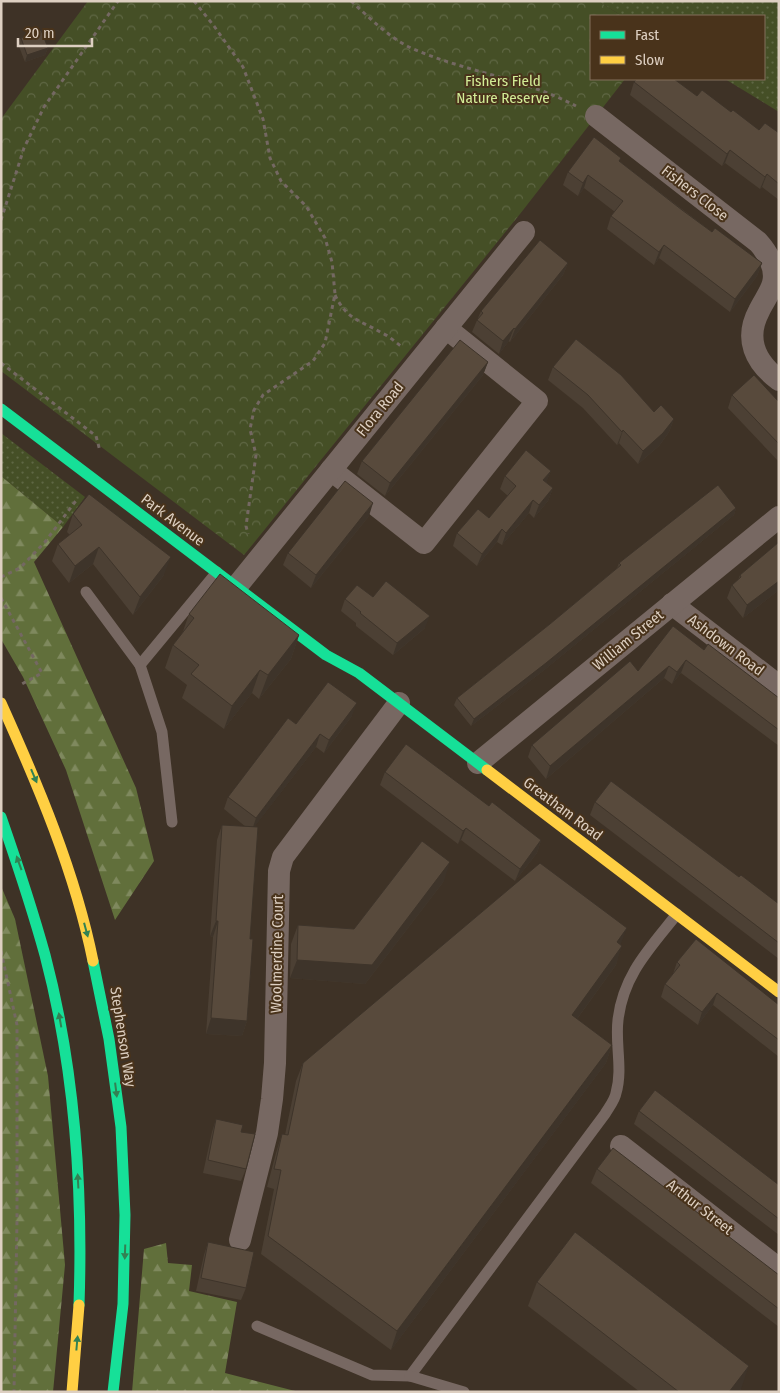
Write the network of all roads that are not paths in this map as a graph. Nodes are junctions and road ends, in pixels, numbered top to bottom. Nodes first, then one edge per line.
1 (596, 116) road end
2 (524, 232) dead end
3 (776, 283) edge
4 (446, 328) junction
5 (779, 380) edge
6 (1, 409) edge
7 (331, 470) junction
8 (779, 517) edge
9 (217, 572) junction
10 (237, 586) junction
11 (86, 592) dead end
12 (672, 604) junction
13 (326, 655) joint
14 (140, 665) junction
15 (779, 686) edge
16 (1, 703) edge
17 (399, 703) junction
18 (478, 763) junction
19 (1, 817) edge
20 (172, 822) dead end
21 (676, 914) junction
22 (779, 992) edge
23 (620, 1146) dead end
24 (240, 1240) dead end
25 (779, 1269) edge
26 (257, 1326) dead end
27 (410, 1376) junction
28 (72, 1392) edge
29 (113, 1392) edge
30 (464, 1392) edge

1 - 3 street, Fishers Close
2 - 4 street, Flora Road
3 - 5 street
4 - 7 street, Flora Road
4 - 7 street
6 - 9 main road, Park Avenue
7 - 10 street, Flora Road
8 - 12 street, William Street
9 - 10 main road, Park Avenue
9 - 14 lane
10 - 13 main road, Park Avenue
11 - 14 lane
12 - 15 street, Ashdown Road
12 - 18 street, William Street
13 - 17 main road, Greatham Road
14 - 20 lane
16 -> 29 main road, Stephenson Way
17 - 18 main road, Greatham Road
17 - 24 street, Woolmerdine Court
18 - 21 main road, Greatham Road
28 -> 19 main road
21 - 22 main road, Greatham Road
21 - 27 lane
23 - 25 street, Arthur Street
26 - 27 lane
27 - 30 lane

